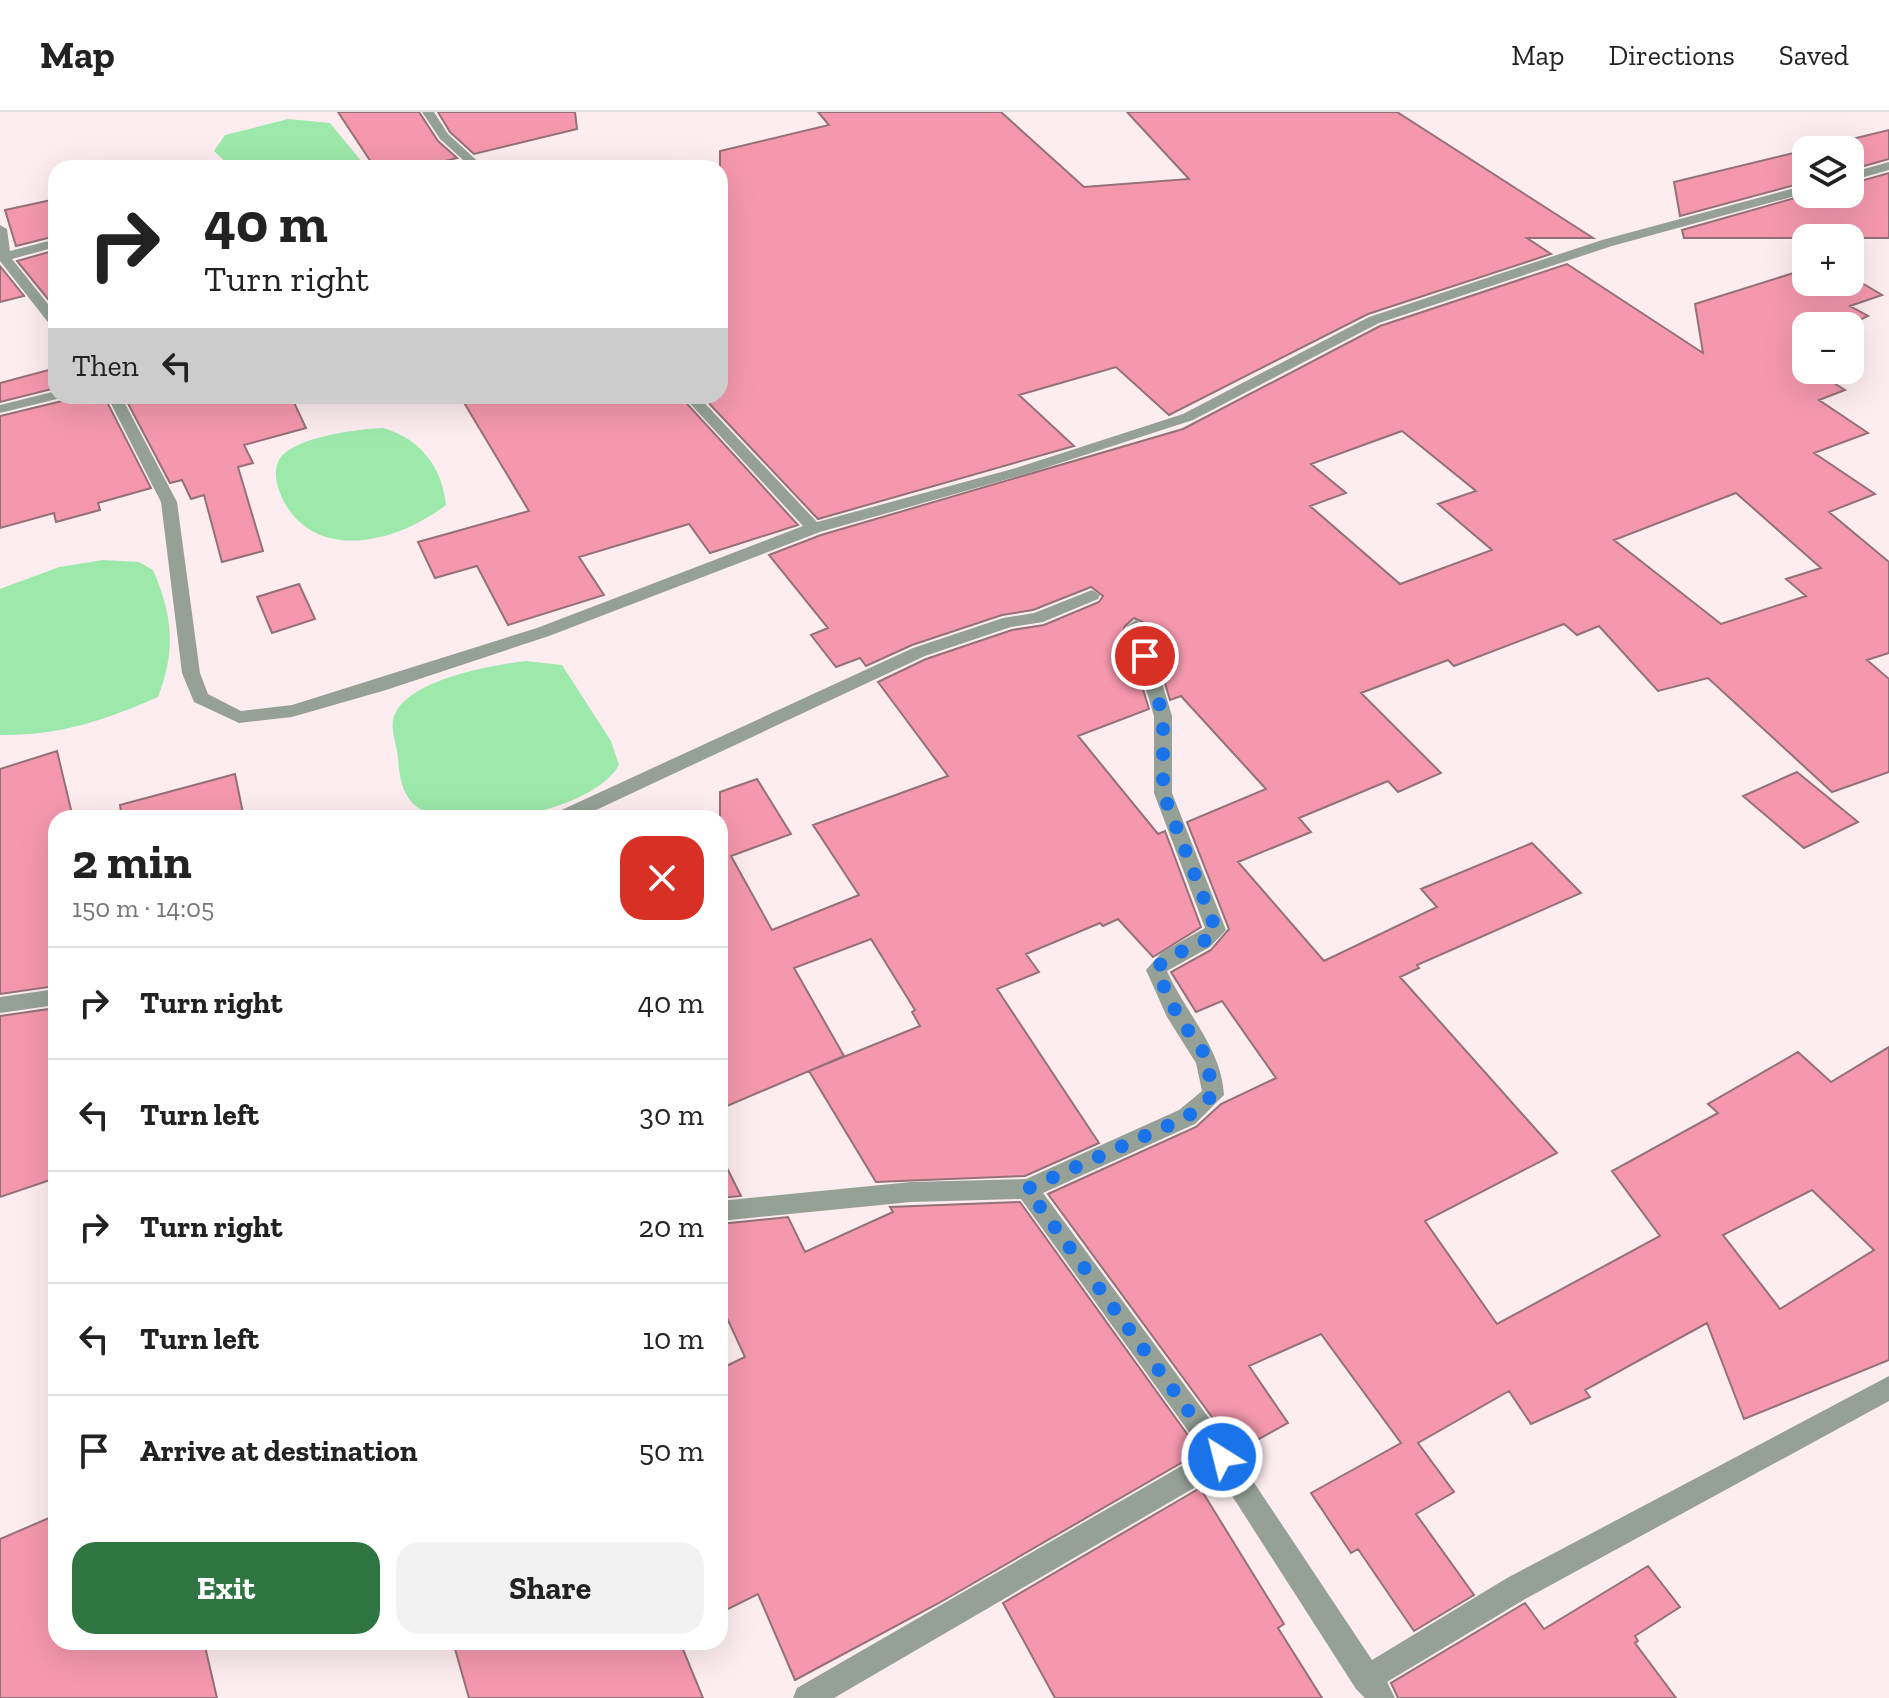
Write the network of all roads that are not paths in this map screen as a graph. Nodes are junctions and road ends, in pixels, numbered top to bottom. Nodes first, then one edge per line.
1 (428, 112) edge
2 (469, 160) edge
3 (1889, 166) edge
4 (1864, 173) edge
5 (1792, 193) edge
6 (0, 229) edge
7 (48, 245) edge
8 (4, 257) junction
9 (48, 313) edge
10 (48, 397) edge
11 (118, 404) edge
12 (698, 404) edge
13 (0, 409) edge
14 (814, 528) junction
15 (1092, 595) dead end
16 (1136, 626) dead end
17 (579, 810) edge
18 (48, 998) edge
19 (0, 1005) edge
20 (1027, 1189) junction
21 (728, 1210) edge
22 (1889, 1388) edge
23 (1222, 1457) junction
24 (1374, 1689) edge
25 (807, 1698) edge

1 - 2 street
3 - 4 street
5 - 14 street
6 - 8 street
7 - 8 street
8 - 9 street
10 - 13 street
11 - 14 street
12 - 14 street
15 - 17 street
16 - 20 street
18 - 19 street
20 - 21 street
20 - 23 street
22 - 24 street
23 - 24 street
23 - 25 street

